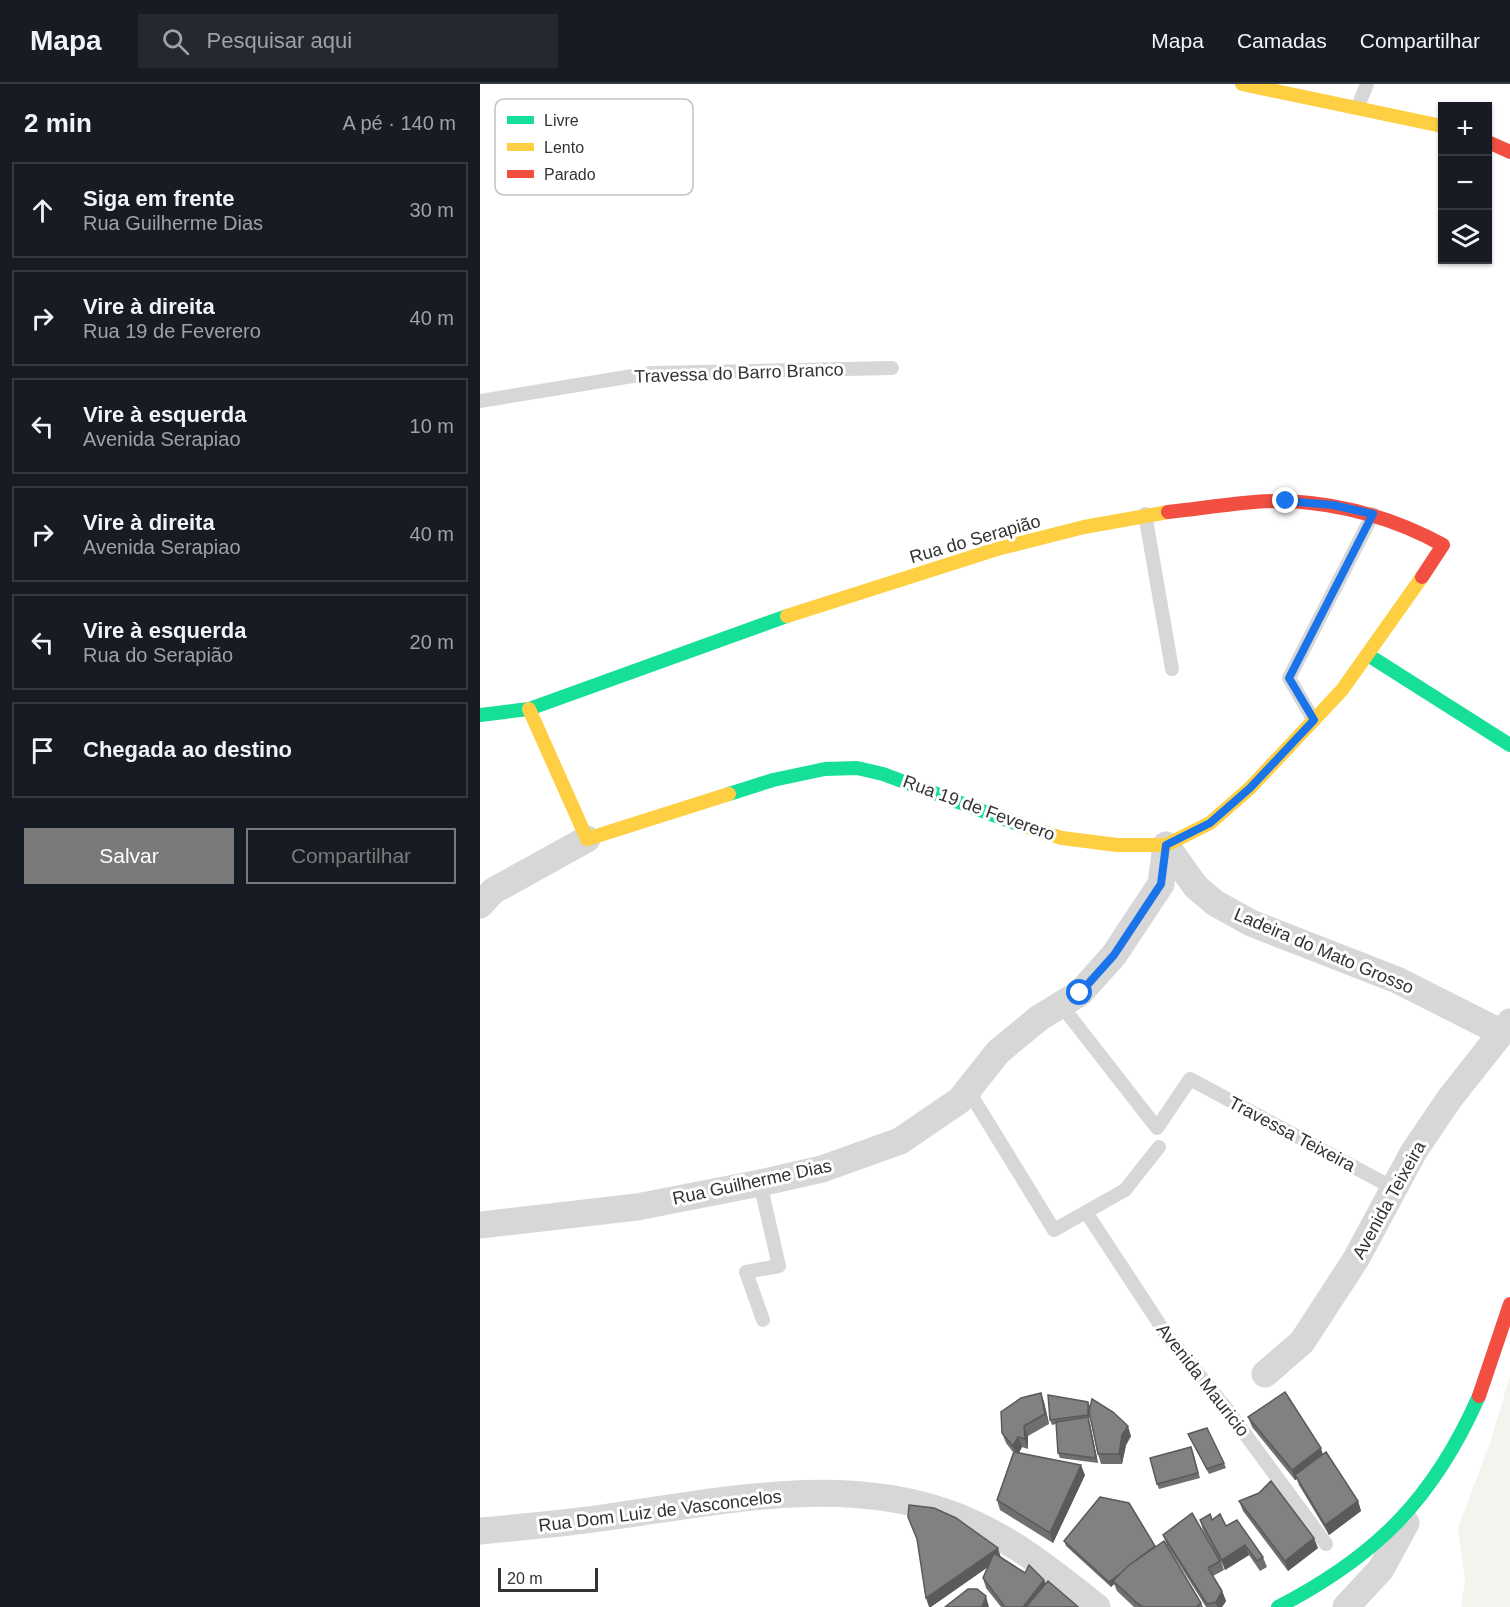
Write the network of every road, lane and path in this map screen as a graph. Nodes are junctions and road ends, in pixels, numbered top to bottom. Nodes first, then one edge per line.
1 (1242, 84) edge
2 (1367, 84) edge
3 (1358, 106) junction
4 (1438, 125) edge
5 (1492, 142) edge
6 (1492, 143) edge
7 (1510, 145) edge
8 (1510, 152) edge
9 (892, 369) dead end
10 (480, 401) edge
11 (1145, 514) junction
12 (1373, 514) junction
13 (1443, 545) joint
14 (1368, 655) junction
15 (1172, 669) dead end
16 (529, 709) junction
17 (480, 715) edge
18 (1314, 720) junction
19 (1510, 745) edge
20 (586, 839) junction
21 (1166, 845) junction
22 (482, 900) edge
23 (1061, 1005) junction
24 (1506, 1027) edge
25 (968, 1090) junction
26 (1159, 1148) dead end
27 (759, 1183) junction
28 (1395, 1189) junction
29 (1086, 1212) junction
30 (480, 1225) edge
31 (1510, 1304) edge
32 (763, 1320) dead end
33 (1265, 1374) dead end
34 (1416, 1507) junction
35 (480, 1531) edge
36 (1326, 1544) dead end
37 (1097, 1607) edge
38 (1278, 1607) edge
39 (1346, 1607) edge

1 - 3 street
2 - 3 lane
3 - 4 street
5 - 7 street
6 - 8 street
9 - 10 lane, Travessa do Barro Branco
11 - 12 street, Rua do Serapião
11 - 15 lane
11 - 16 street, Rua do Serapião
12 - 13 street, Rua do Serapião
12 - 18 lane
13 - 14 street, Rua 19 de Feverero
14 - 18 street, Rua 19 de Feverero
14 - 19 street
16 - 17 street, Rua do Serapião
16 - 20 street
18 - 21 street, Rua 19 de Feverero
20 - 21 street, Rua 19 de Feverero
20 - 22 street, Rua 19 de Feverero
21 - 23 street, Rua Guilherme Dias
21 - 24 street, Ladeira do Mato Grosso
23 - 25 street, Rua Guilherme Dias
23 - 28 lane, Travessa Teixeira
24 - 28 street, Avenida Teixeira
25 - 27 street, Rua Guilherme Dias
25 - 29 lane
26 - 29 lane
27 - 30 street, Rua Guilherme Dias
27 - 32 lane
28 - 33 street, Avenida Teixeira
29 - 36 lane, Avenida Mauricio
31 - 34 street
34 - 38 street
34 - 39 street
35 - 37 street, Rua Dom Luiz de Vasconcelos

